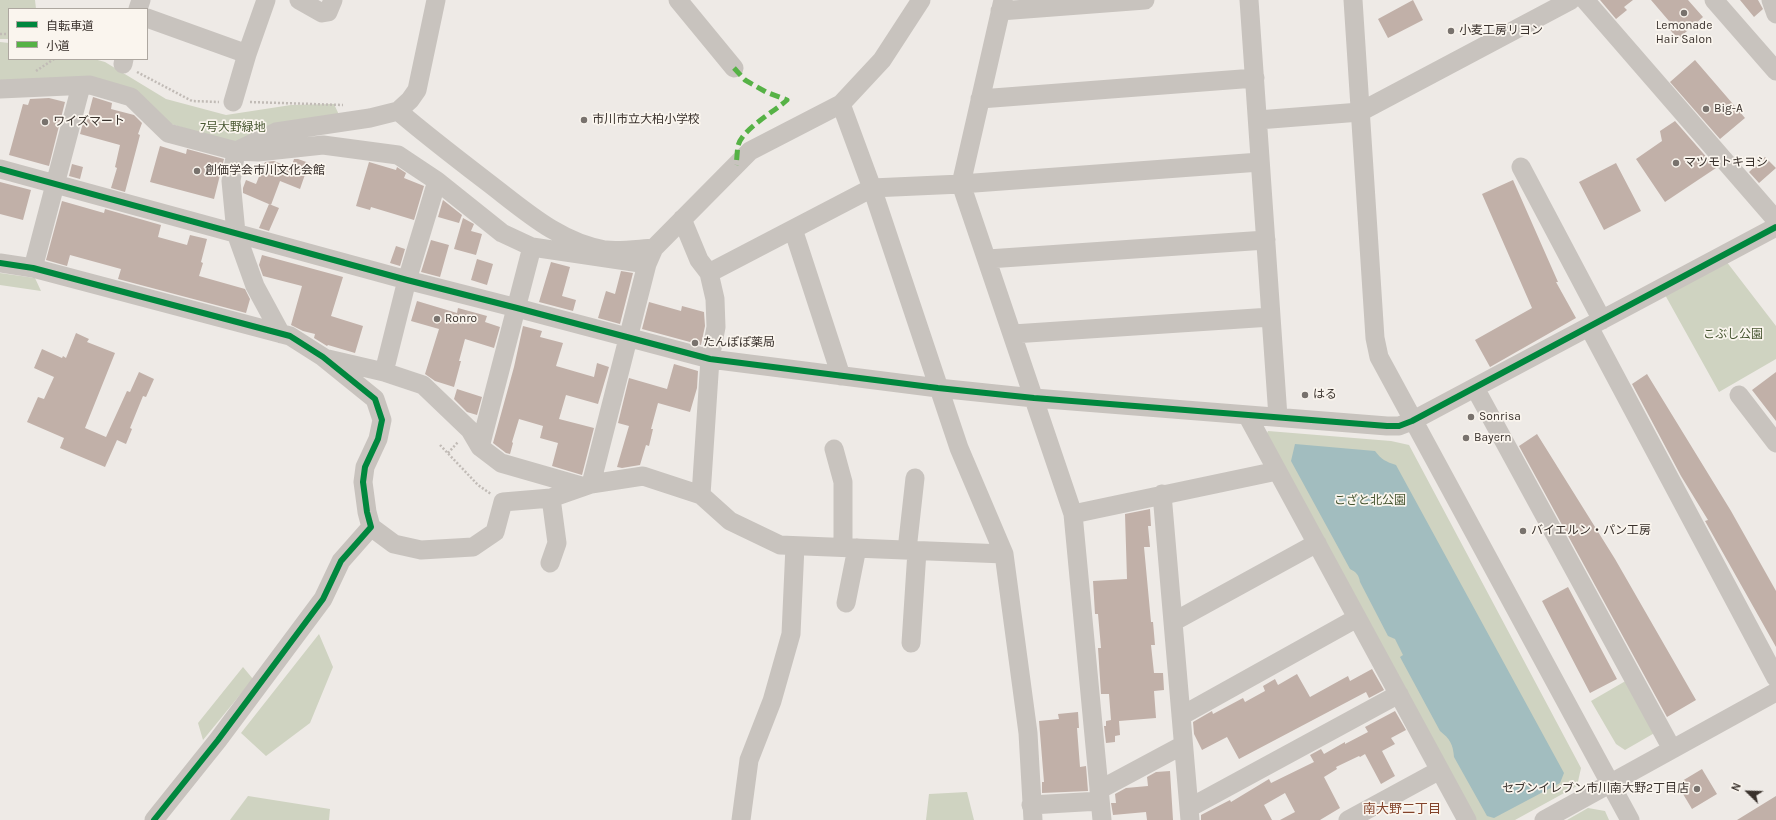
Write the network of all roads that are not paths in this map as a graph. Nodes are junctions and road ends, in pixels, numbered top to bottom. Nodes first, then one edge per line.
1 (266, 0) edge
2 (299, 0) edge
3 (333, 0) edge
4 (436, 0) edge
5 (678, 0) edge
6 (921, 0) edge
7 (1145, 0) edge
8 (1249, 0) edge
9 (1353, 0) edge
10 (1571, 0) edge
11 (1585, 0) edge
12 (1714, 0) edge
13 (1770, 0) edge
14 (1002, 5) edge
15 (1776, 14) edge
16 (148, 18) edge
17 (247, 54) junction
18 (734, 68) dead end
19 (1776, 71) edge
20 (1255, 78) junction
21 (81, 86) junction
22 (0, 89) edge
23 (980, 99) junction
24 (233, 102) dead end
25 (841, 104) junction
26 (398, 111) junction
27 (1360, 112) junction
28 (1258, 120) junction
29 (236, 151) junction
30 (1260, 162) junction
31 (1521, 167) dead end
32 (0, 169) edge
33 (437, 181) junction
34 (55, 184) junction
35 (961, 184) junction
36 (872, 188) junction
37 (682, 219) junction
38 (1776, 220) edge
39 (1776, 227) edge
40 (793, 229) junction
41 (236, 233) junction
42 (1266, 240) junction
43 (532, 247) junction
44 (650, 256) junction
45 (988, 259) junction
46 (0, 263) edge
47 (33, 268) junction
48 (709, 273) junction
49 (407, 280) junction
50 (517, 308) junction
51 (1271, 317) junction
52 (1595, 323) junction
53 (281, 334) junction
54 (1012, 334) junction
55 (628, 337) junction
56 (323, 358) junction
57 (710, 359) junction
58 (384, 372) junction
59 (841, 376) junction
60 (938, 388) junction
61 (1475, 388) junction
62 (1739, 395) dead end
63 (1034, 398) junction
64 (1248, 415) junction
65 (1278, 418) junction
66 (1412, 421) junction
67 (1776, 443) edge
68 (480, 446) junction
69 (834, 449) dead end
70 (1277, 471) junction
71 (915, 478) dead end
72 (586, 485) junction
73 (1162, 494) junction
74 (701, 495) junction
75 (550, 498) junction
76 (1073, 514) junction
77 (371, 526) junction
78 (1317, 543) junction
79 (795, 546) junction
80 (850, 548) junction
81 (912, 550) junction
82 (1004, 554) junction
83 (550, 563) dead end
84 (846, 603) dead end
85 (1357, 618) junction
86 (1173, 622) junction
87 (911, 643) dead end
88 (1776, 678) edge
89 (1776, 692) edge
90 (1398, 694) junction
91 (1181, 716) junction
92 (1183, 745) junction
93 (1672, 749) junction
94 (1440, 770) junction
95 (1609, 783) junction
96 (1100, 795) junction
97 (1032, 812) edge
98 (1189, 814) edge
99 (154, 820) edge
100 (741, 820) edge
101 (1102, 820) edge
102 (1348, 820) edge
103 (1467, 820) edge
104 (1544, 820) edge
105 (1630, 820) edge

1 - 17 street
2 - 3 street
4 - 26 street
5 - 18 street
6 - 25 street
7 - 14 street
8 - 20 street
9 - 27 street
10 - 27 street
11 - 38 street
12 - 19 street
13 - 15 street
14 - 23 street
16 - 17 street
17 - 24 street
20 - 23 street
20 - 28 street
21 - 22 street
21 - 29 street
21 - 34 street
23 - 35 street
25 - 36 street
25 - 37 street
26 - 29 street
26 - 44 street
27 - 28 street
27 - 66 street
28 - 30 street
29 - 33 street
29 - 41 street
30 - 35 street
30 - 42 street
31 - 52 street
32 - 34 street
33 - 43 street
33 - 49 street
34 - 41 street
34 - 47 street
35 - 36 street
35 - 45 street
36 - 40 street
36 - 60 street
37 - 44 street
37 - 48 street
39 - 52 street
40 - 48 street
40 - 59 street
41 - 49 street
41 - 53 street
42 - 45 street
42 - 51 street
43 - 44 street
43 - 50 street
44 - 55 street
45 - 54 street
46 - 47 street
47 - 53 street
48 - 57 street
49 - 50 street
49 - 58 street
50 - 55 street
50 - 68 street
51 - 54 street
51 - 65 street
52 - 61 street
52 - 88 street
53 - 56 street
54 - 63 street
55 - 57 street
55 - 72 street
56 - 58 street
56 - 77 street
57 - 59 street
57 - 74 street
58 - 68 street
59 - 60 street
60 - 63 street
60 - 82 street
61 - 66 street
61 - 93 street
62 - 67 street
63 - 64 street
63 - 76 street
64 - 65 street
64 - 70 street
65 - 66 street
66 - 95 street
68 - 72 street
69 - 80 street
70 - 73 street
70 - 78 street
71 - 81 street
72 - 74 street
72 - 75 street
73 - 76 street
73 - 86 street
74 - 79 street
75 - 77 street
75 - 83 street
76 - 96 street
77 - 99 street
78 - 85 street
78 - 86 street
79 - 80 street
79 - 100 street
80 - 81 street
80 - 84 street
81 - 82 street
81 - 87 street
82 - 97 street
85 - 90 street
85 - 91 street
86 - 91 street
89 - 93 street
90 - 94 street
90 - 98 street
91 - 92 street
92 - 96 street
92 - 98 street
93 - 95 street
94 - 102 street
94 - 103 street
95 - 104 street
95 - 105 street
96 - 97 street
96 - 101 street

